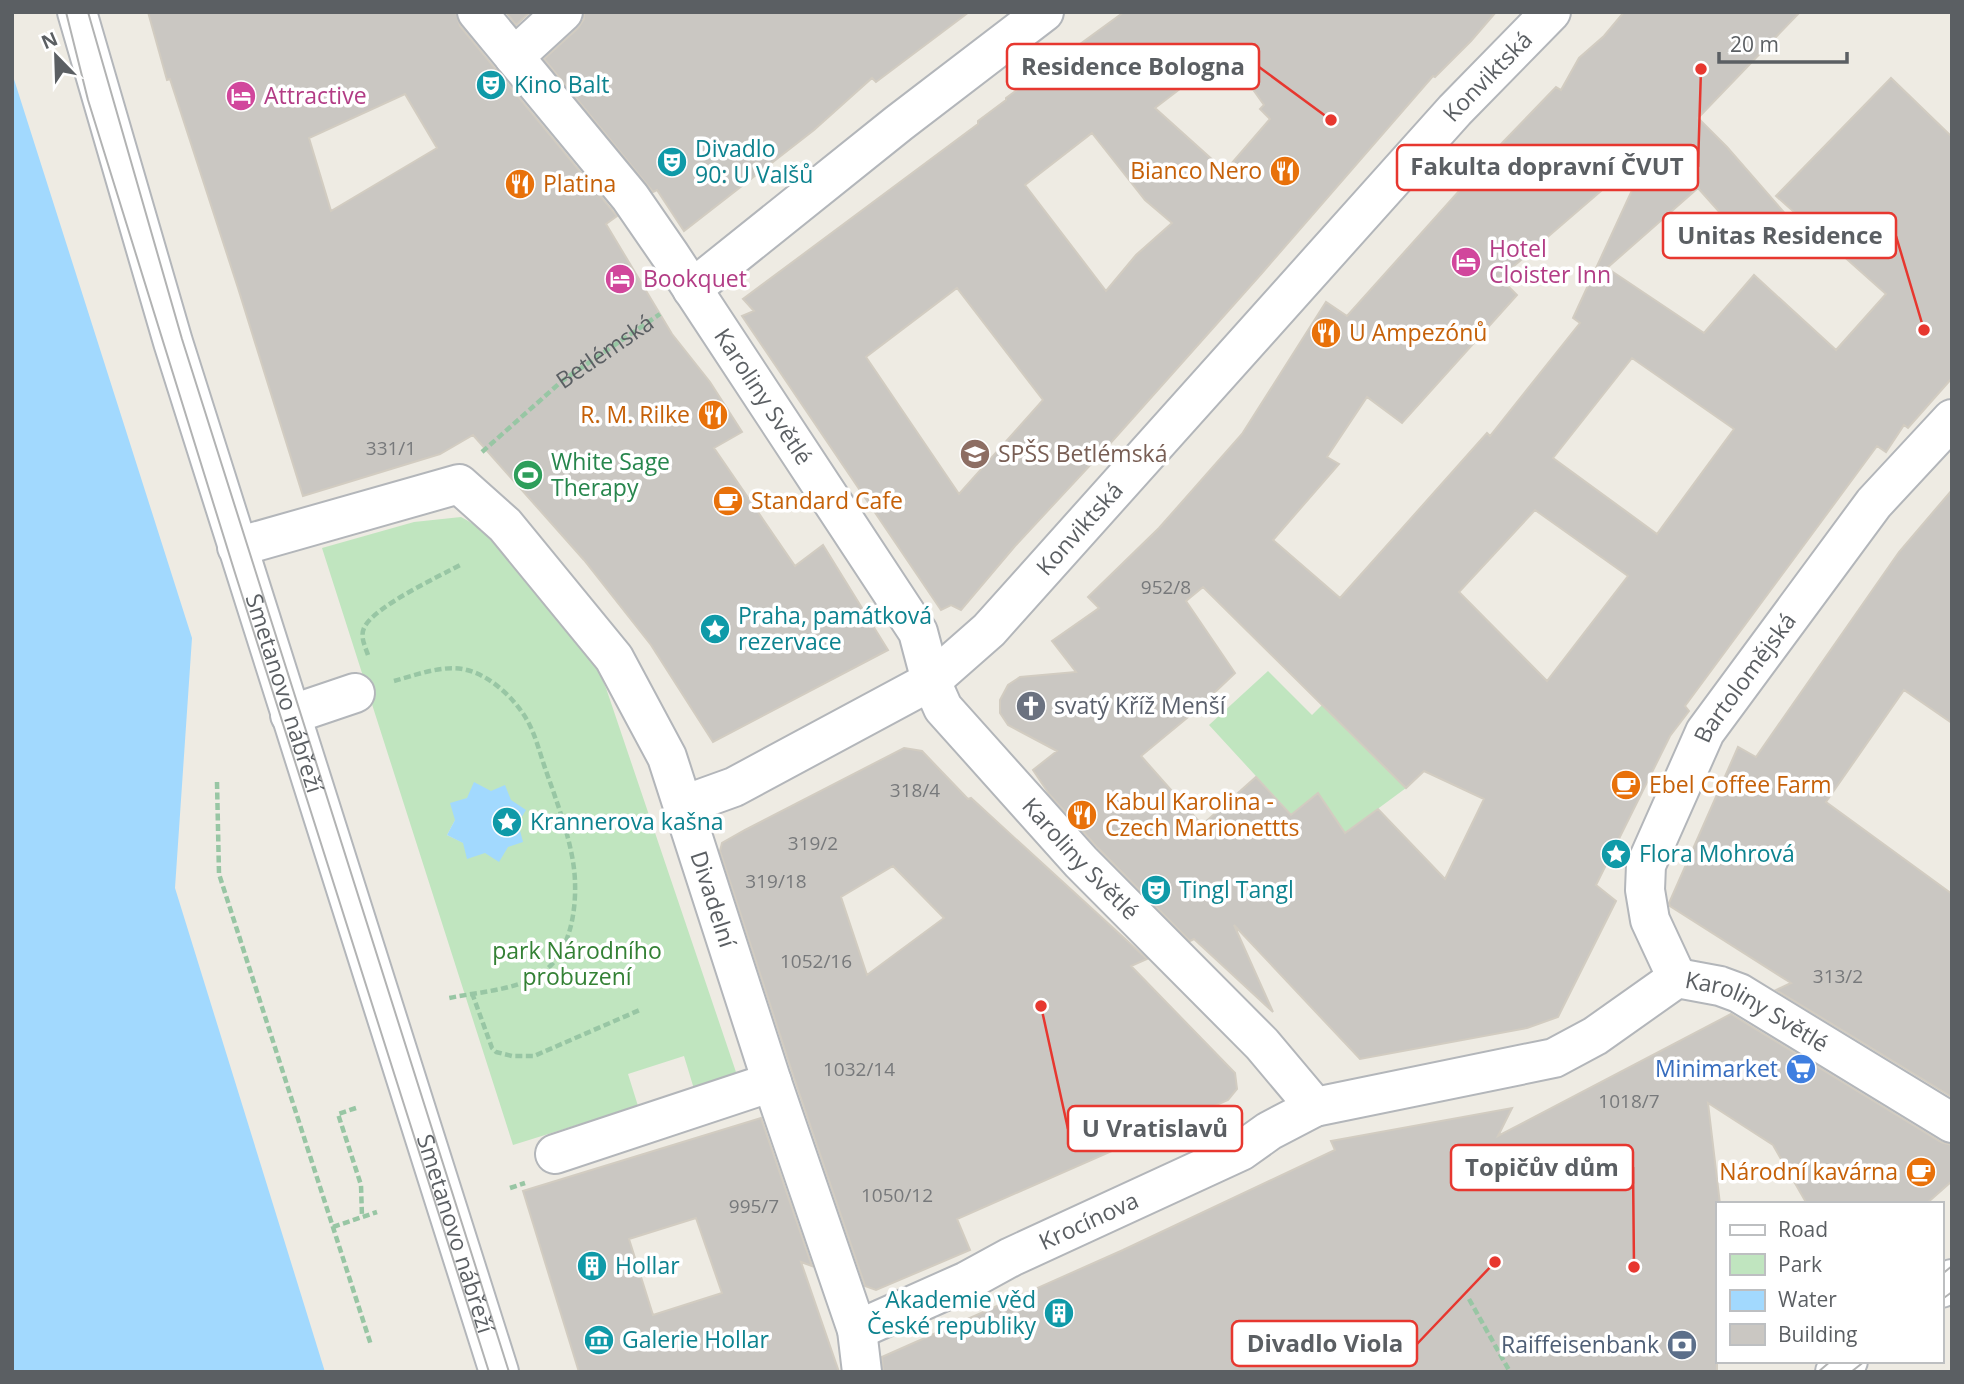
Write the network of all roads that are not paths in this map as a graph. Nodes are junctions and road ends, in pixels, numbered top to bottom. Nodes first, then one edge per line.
1 (77, 12) edge
2 (477, 12) edge
3 (563, 12) edge
4 (1044, 12) edge
5 (1551, 12) edge
6 (514, 57) junction
7 (692, 289) junction
8 (1952, 419) edge
9 (237, 547) junction
10 (931, 681) junction
11 (367, 689) road end
12 (290, 715) junction
13 (684, 805) junction
14 (1676, 978) junction
15 (772, 1082) junction
16 (1315, 1107) junction
17 (1952, 1124) edge
18 (555, 1154) dead end
19 (857, 1330) junction
20 (499, 1372) edge
21 (862, 1372) edge

1 - 9 street, Smetanovo nábřeží
2 - 6 street, Karoliny Světlé
3 - 6 street
4 - 7 street
5 - 10 street, Konviktská
6 - 7 street, Karoliny Světlé
7 - 10 street, Karoliny Světlé
8 - 14 street, Bartolomějská
9 - 12 street, Smetanovo nábřeží
9 - 13 street, Divadelní
10 - 13 street, Konviktská
10 - 16 street, Karoliny Světlé
11 - 12 street
12 - 20 street, Smetanovo nábřeží
13 - 15 street, Divadelní
14 - 16 street, Karoliny Světlé
14 - 17 street, Karoliny Světlé
15 - 18 street
15 - 19 street, Divadelní
16 - 19 street, Krocínova
19 - 21 street, Divadelní

